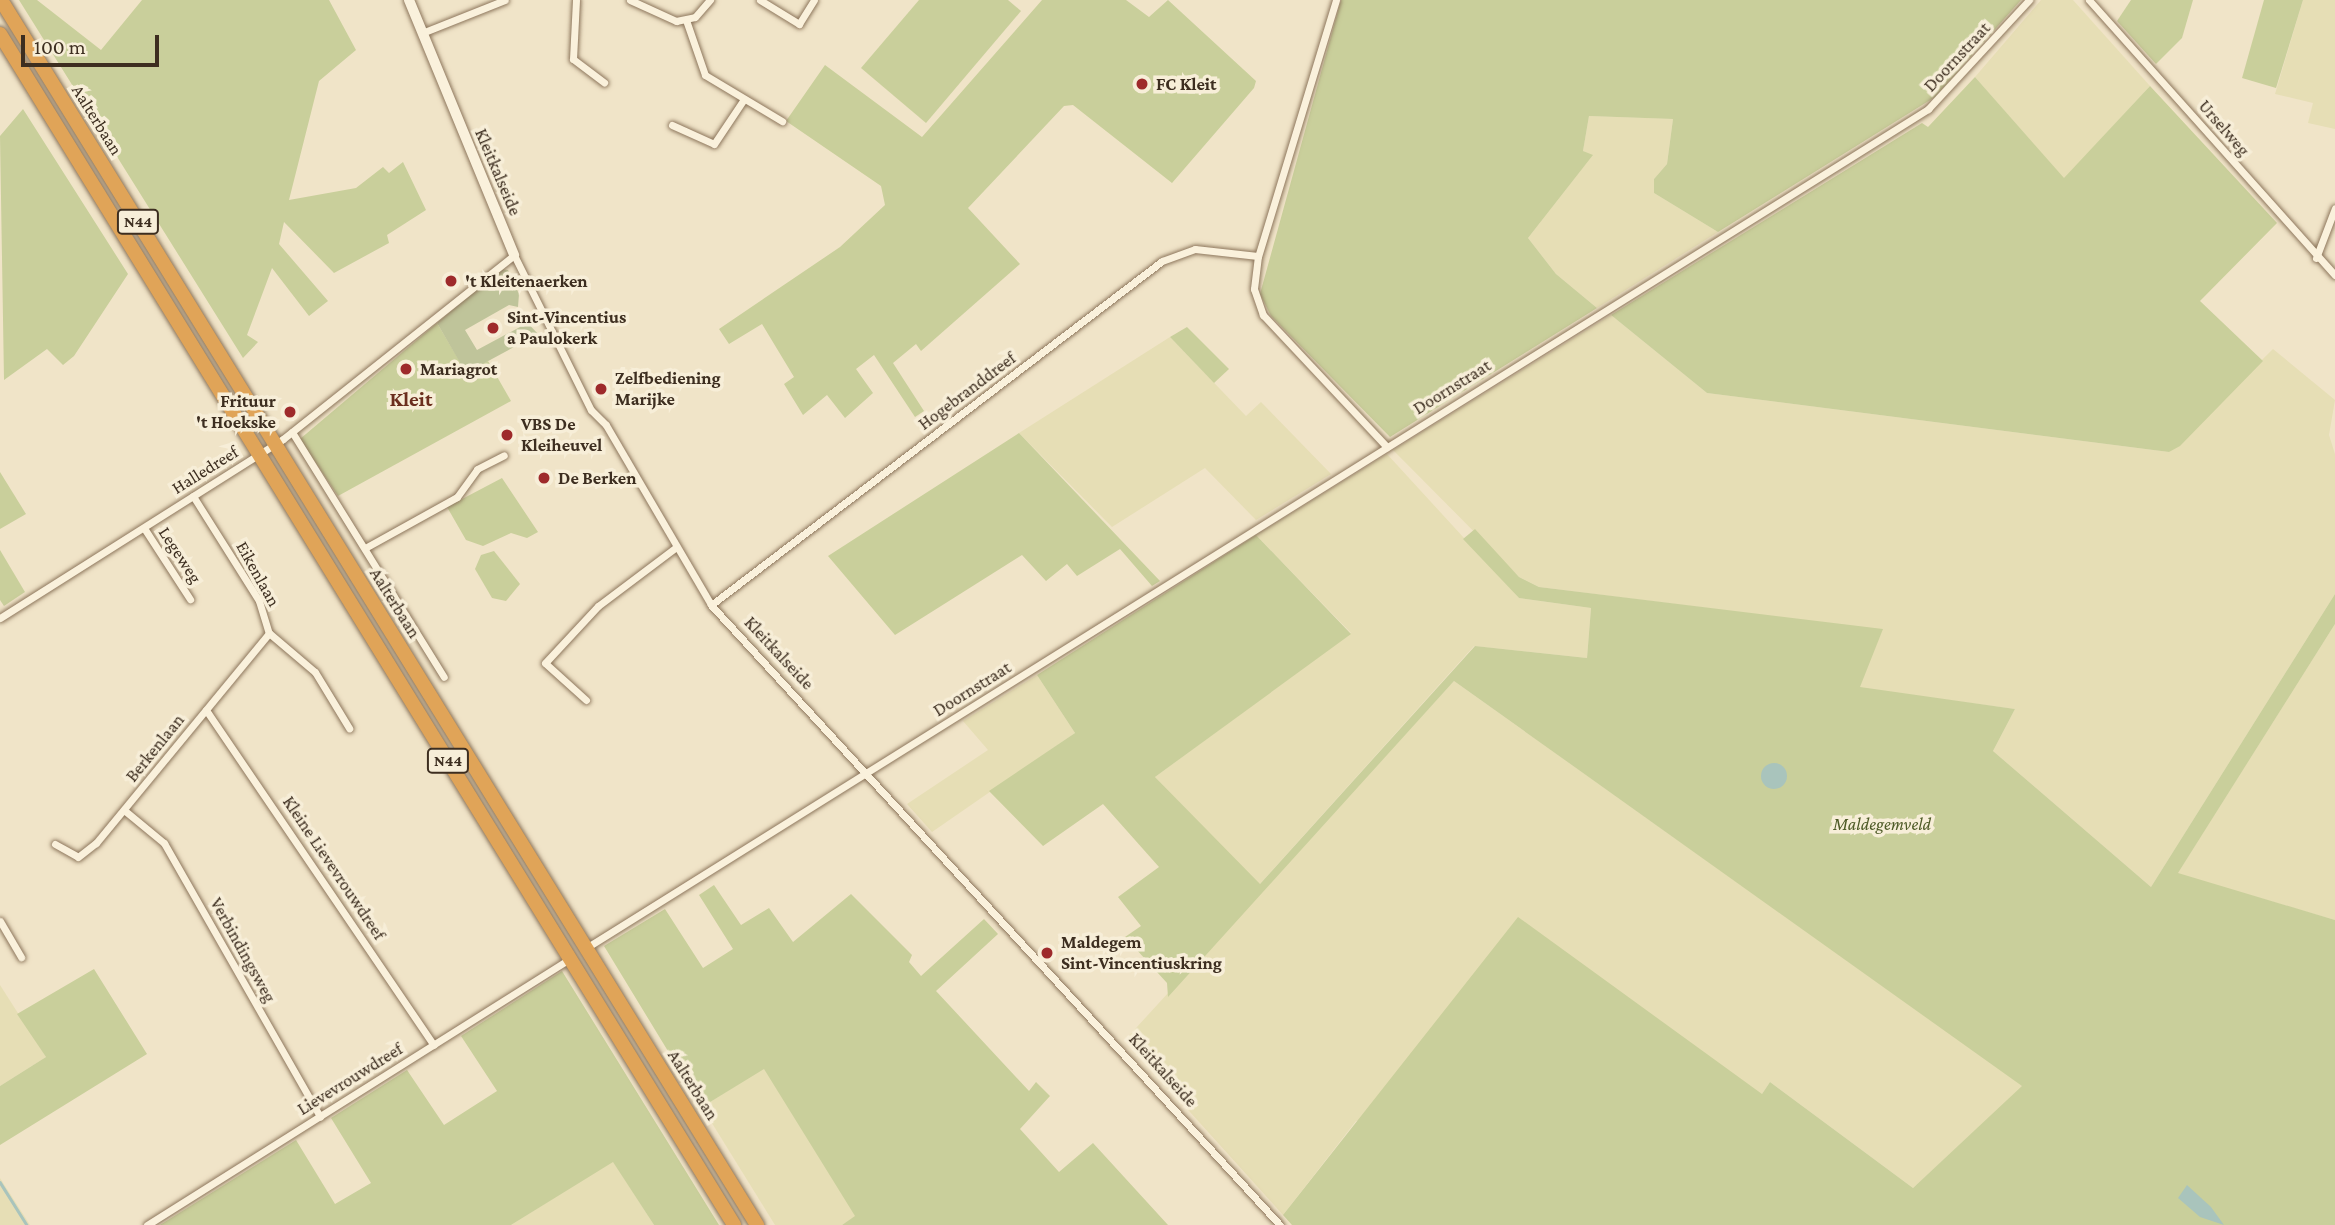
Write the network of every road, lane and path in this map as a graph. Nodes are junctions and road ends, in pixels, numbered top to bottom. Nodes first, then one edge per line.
1 (1, 0) edge
2 (409, 0) edge
3 (505, 0) edge
4 (576, 0) edge
5 (630, 0) edge
6 (710, 0) edge
7 (760, 0) edge
8 (814, 0) edge
9 (1336, 0) edge
10 (2029, 0) edge
11 (2089, 0) edge
12 (686, 20) junction
13 (422, 33) junction
14 (0, 34) edge
15 (604, 82) dead end
16 (744, 99) junction
17 (782, 121) dead end
18 (673, 125) dead end
19 (2335, 208) edge
20 (514, 255) junction
21 (1258, 256) junction
22 (2316, 258) junction
23 (2335, 275) edge
24 (292, 432) junction
25 (275, 444) junction
26 (1387, 447) junction
27 (258, 454) junction
28 (505, 455) dead end
29 (193, 496) junction
30 (144, 528) junction
31 (365, 548) junction
32 (675, 548) junction
33 (190, 599) dead end
34 (710, 605) junction
35 (0, 618) edge
36 (269, 633) junction
37 (444, 677) dead end
38 (586, 700) dead end
39 (206, 709) junction
40 (349, 728) dead end
41 (866, 773) junction
42 (124, 810) junction
43 (55, 844) dead end
44 (0, 921) edge
45 (586, 948) junction
46 (21, 957) dead end
47 (569, 959) junction
48 (434, 1045) junction
49 (320, 1117) junction
50 (147, 1225) edge
51 (734, 1225) edge
52 (757, 1225) edge
53 (1280, 1225) edge

1 - 25 highway, Aalterbaan / N44
2 - 13 street, Kleitkalseide
3 - 13 street
4 - 15 street
5 - 12 street
6 - 12 street
7 - 8 street
9 - 21 street
10 - 26 street, Doornstraat
11 - 22 street, Urselweg
12 - 16 street
13 - 20 street, Kleitkalseide
14 - 27 highway, N44
16 - 17 street
16 - 18 street
19 - 22 street
20 - 24 street, Halledreef
20 - 32 street, Kleitkalseide
21 - 26 street
21 - 34 street, Hogebranddreef
22 - 23 street, Urselweg
24 - 25 street, Halledreef
24 - 31 street, Aalterbaan
25 - 27 street, Halledreef
25 - 45 highway, Aalterbaan / N44
26 - 41 street, Doornstraat
27 - 29 street, Halledreef
27 - 47 highway, N44
28 - 31 street
29 - 30 street, Halledreef
29 - 36 street, Eikenlaan
30 - 33 street, Legeweg
30 - 35 street, Halledreef
31 - 37 street, Aalterbaan
32 - 34 street, Kleitkalseide
32 - 38 street
34 - 41 street, Kleitkalseide
36 - 39 street, Berkenlaan
36 - 40 street, Eikenlaan
39 - 42 street, Berkenlaan
39 - 48 street, Kleine Lievevrouwdreef
41 - 45 street
41 - 53 street, Kleitkalseide
42 - 43 street, Berkenlaan
42 - 49 street, Verbindingsweg
44 - 46 street
45 - 52 highway, Aalterbaan / N44
47 - 48 street, Lievevrouwdreef
47 - 51 highway, N44
48 - 49 street, Lievevrouwdreef
49 - 50 street, Lievevrouwdreef

